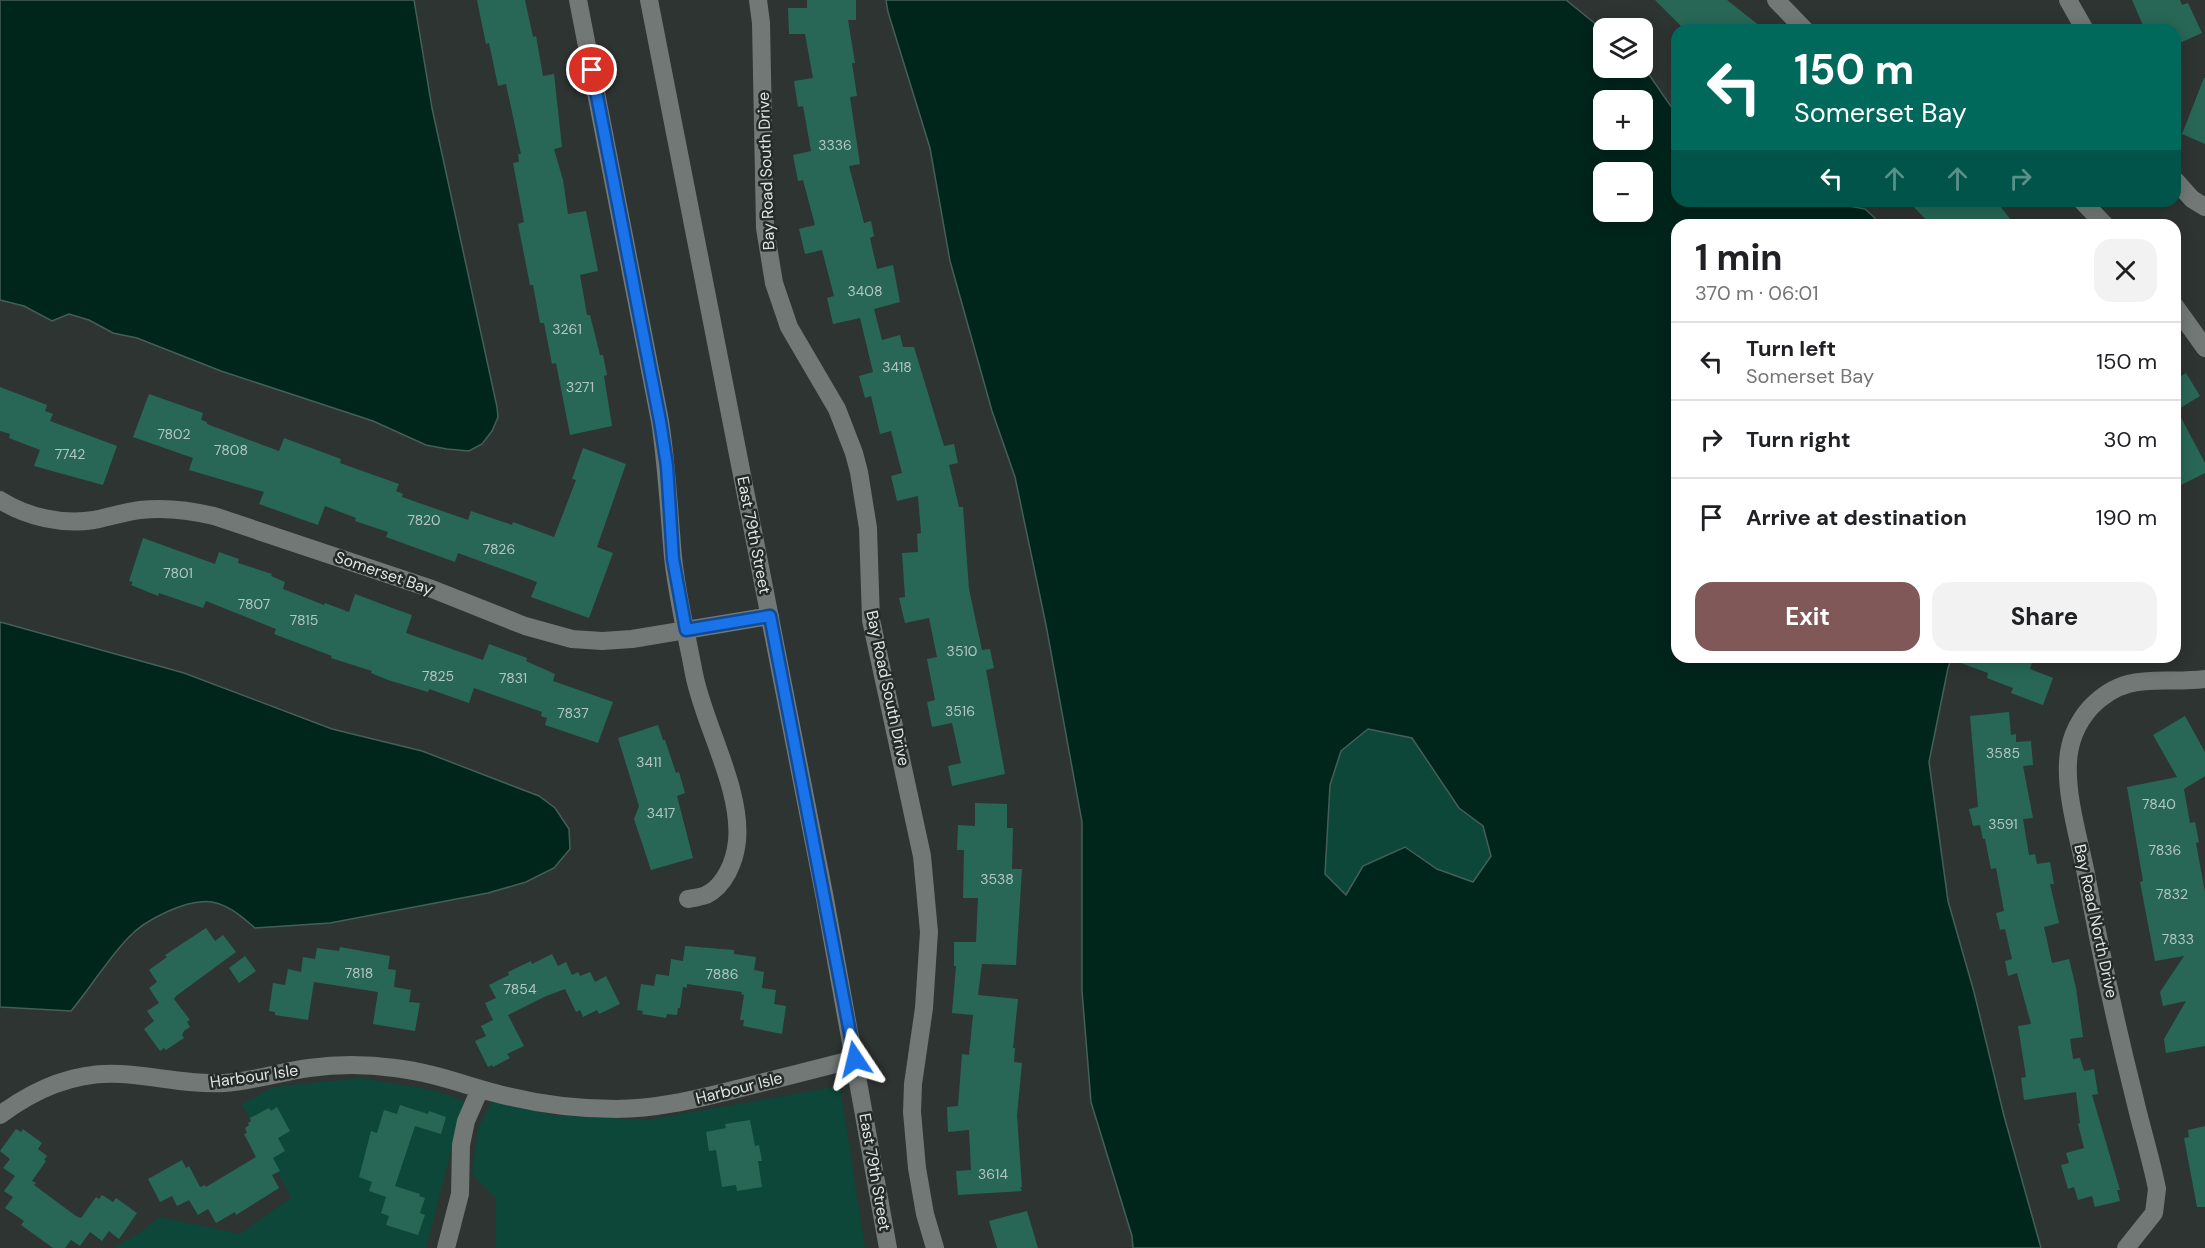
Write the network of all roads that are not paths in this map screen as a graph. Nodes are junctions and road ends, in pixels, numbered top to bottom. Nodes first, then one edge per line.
1 (578, 0) edge
2 (649, 0) edge
3 (758, 0) edge
4 (1776, 0) edge
5 (2068, 0) edge
6 (1799, 24) edge
7 (2082, 24) edge
8 (2181, 187) edge
9 (2088, 207) edge
10 (2205, 207) edge
11 (2099, 219) edge
12 (2181, 314) edge
13 (2205, 348) edge
14 (0, 500) edge
15 (770, 616) junction
16 (686, 630) junction
17 (2205, 679) edge
18 (688, 899) dead end
19 (855, 1059) junction
20 (480, 1089) junction
21 (0, 1116) edge
22 (446, 1248) edge
23 (888, 1248) edge
24 (935, 1248) edge
25 (2126, 1248) edge

1 - 16 street
2 - 15 street, East 79th Street
3 - 24 street, Bay Road South Drive
4 - 6 street
5 - 7 street
8 - 10 street
9 - 11 street
12 - 13 street
14 - 16 street, Somerset Bay
15 - 16 street, Somerset Bay
15 - 19 street, East 79th Street
16 - 18 street
17 - 25 street, Bay Road North Drive
19 - 20 street, Harbour Isle
19 - 23 street, East 79th Street
20 - 21 street, Harbour Isle
20 - 22 street

